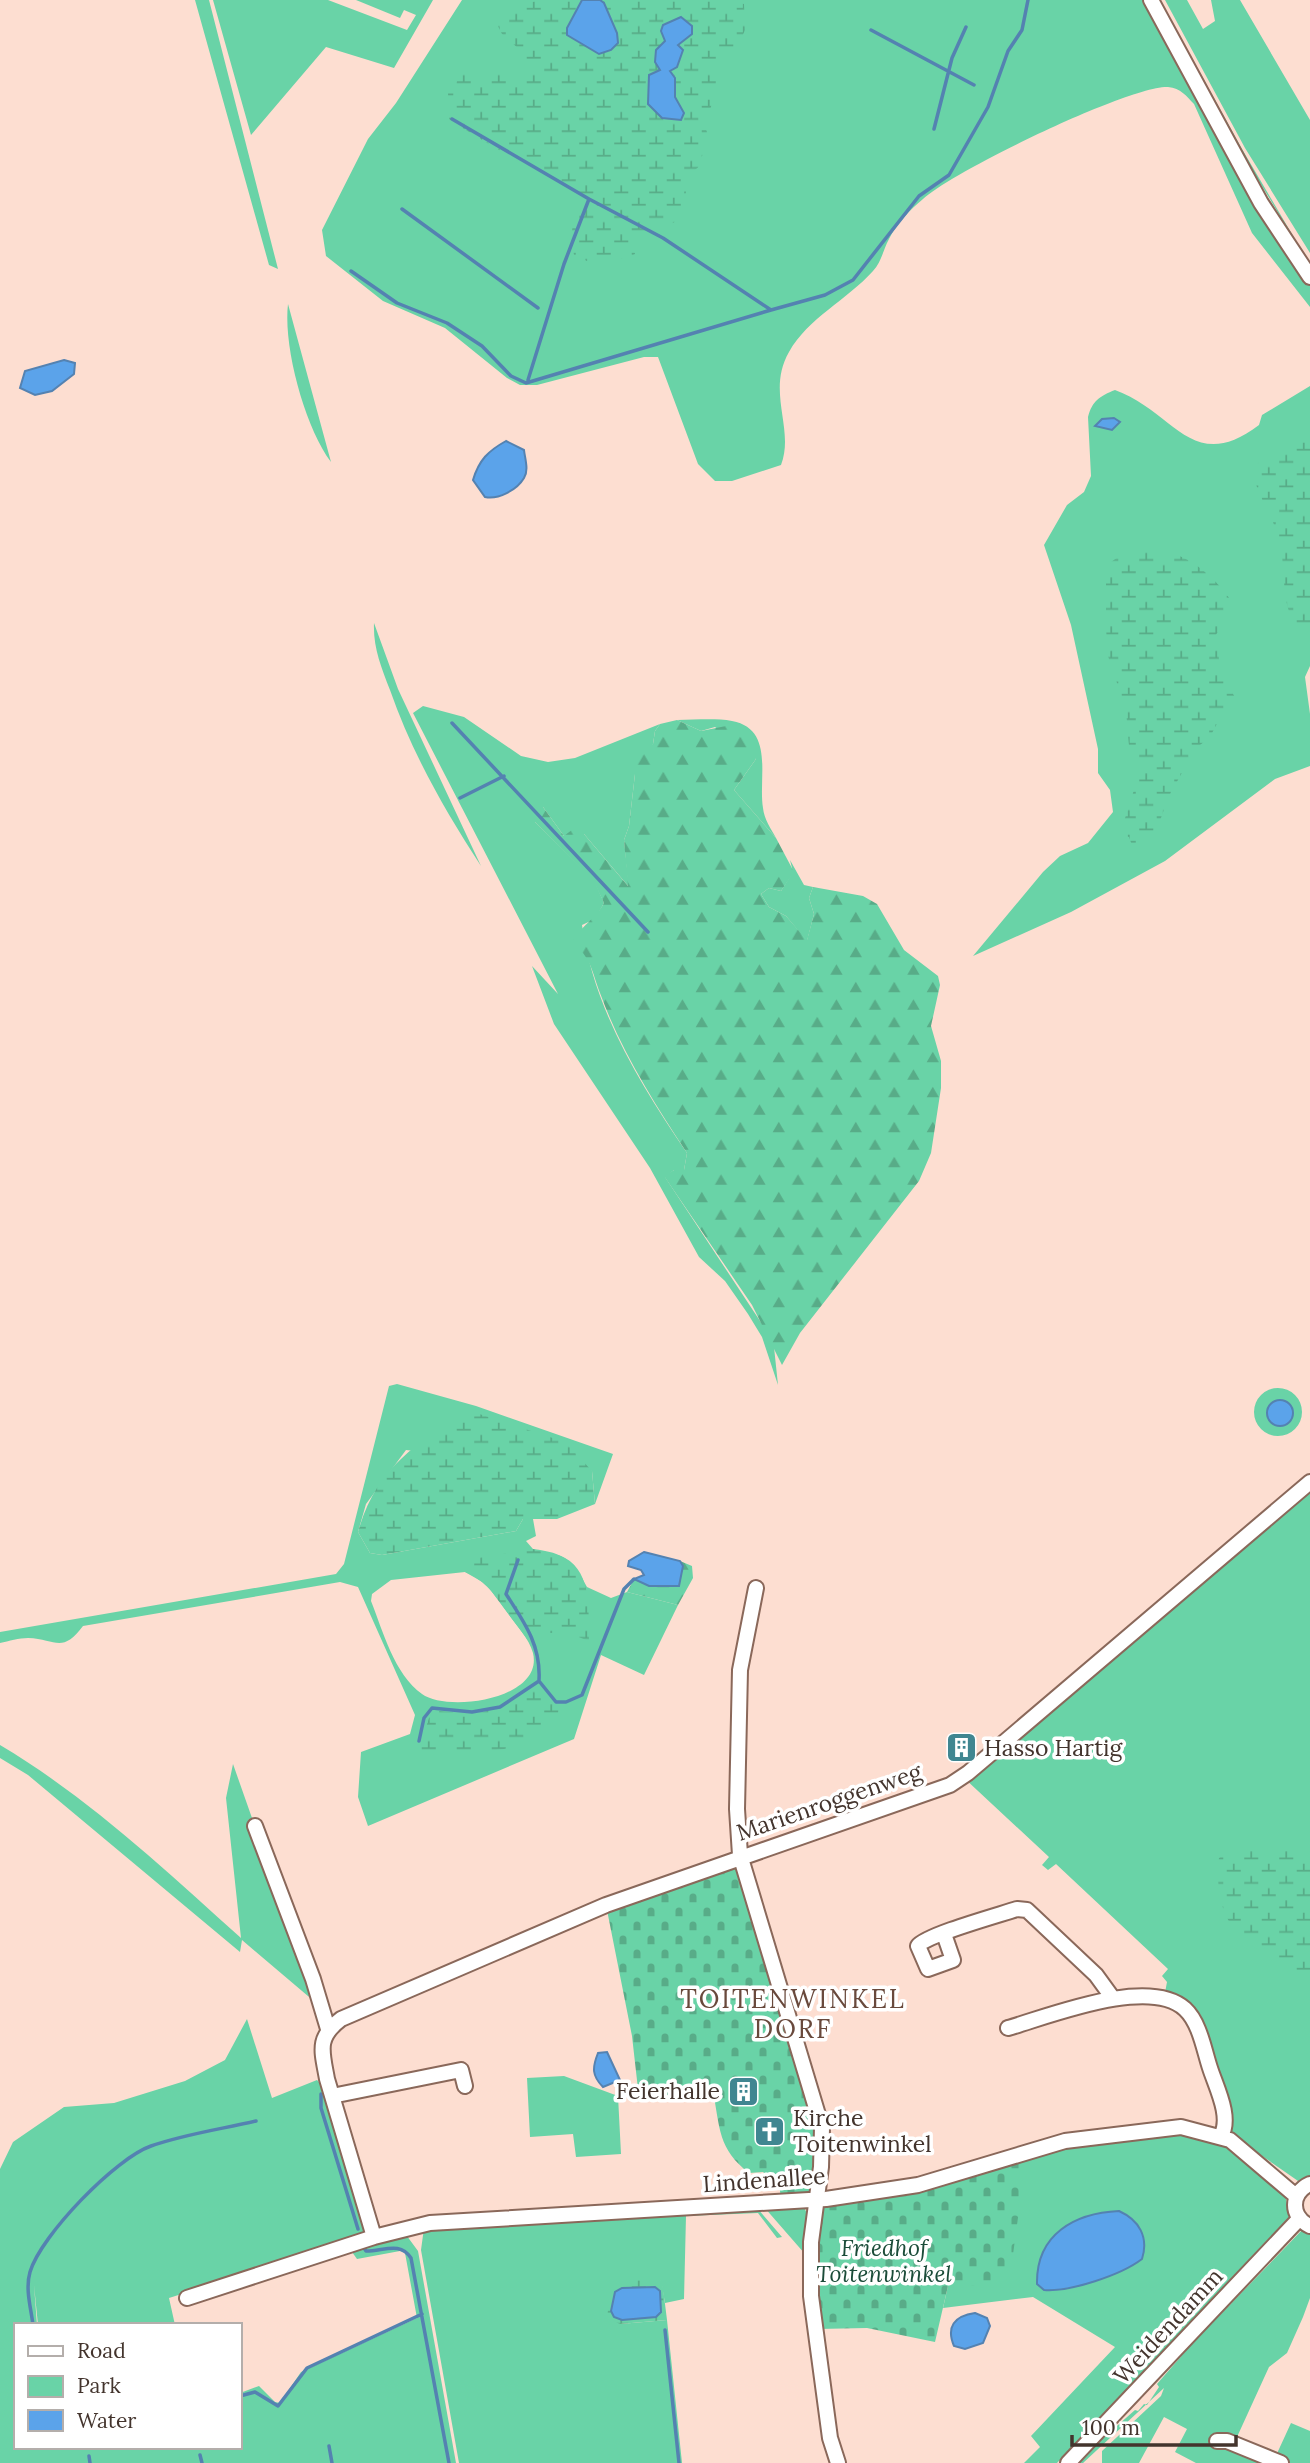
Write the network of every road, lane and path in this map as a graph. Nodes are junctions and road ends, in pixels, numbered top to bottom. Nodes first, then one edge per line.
1 (1152, 0) edge
2 (1310, 277) edge
3 (1310, 1482) edge
4 (756, 1588) dead end
5 (255, 1826) dead end
6 (740, 1856) junction
7 (944, 1934) dead end
8 (1112, 1997) junction
9 (1008, 2028) dead end
10 (328, 2029) junction
11 (466, 2086) dead end
12 (332, 2096) junction
13 (1221, 2136) junction
14 (1310, 2184) edge
15 (1296, 2196) junction
16 (815, 2200) junction
17 (1305, 2222) edge
18 (374, 2237) junction
19 (187, 2298) dead end
20 (1217, 2441) dead end
21 (838, 2463) edge
22 (1068, 2463) edge
23 (1281, 2463) edge

1 - 2 street
3 - 6 street, Marienroggenweg
4 - 6 street
5 - 10 street
6 - 10 street, Marienroggenweg
6 - 16 street
7 - 8 street
8 - 9 street
8 - 13 street
10 - 12 street
11 - 12 street
12 - 18 street
13 - 15 street, Lindenallee
13 - 16 street, Lindenallee
14 - 15 street
15 - 17 street
16 - 18 street, Lindenallee
16 - 21 street
17 - 22 street, Weidendamm
18 - 19 street, Lindenallee
20 - 23 street

